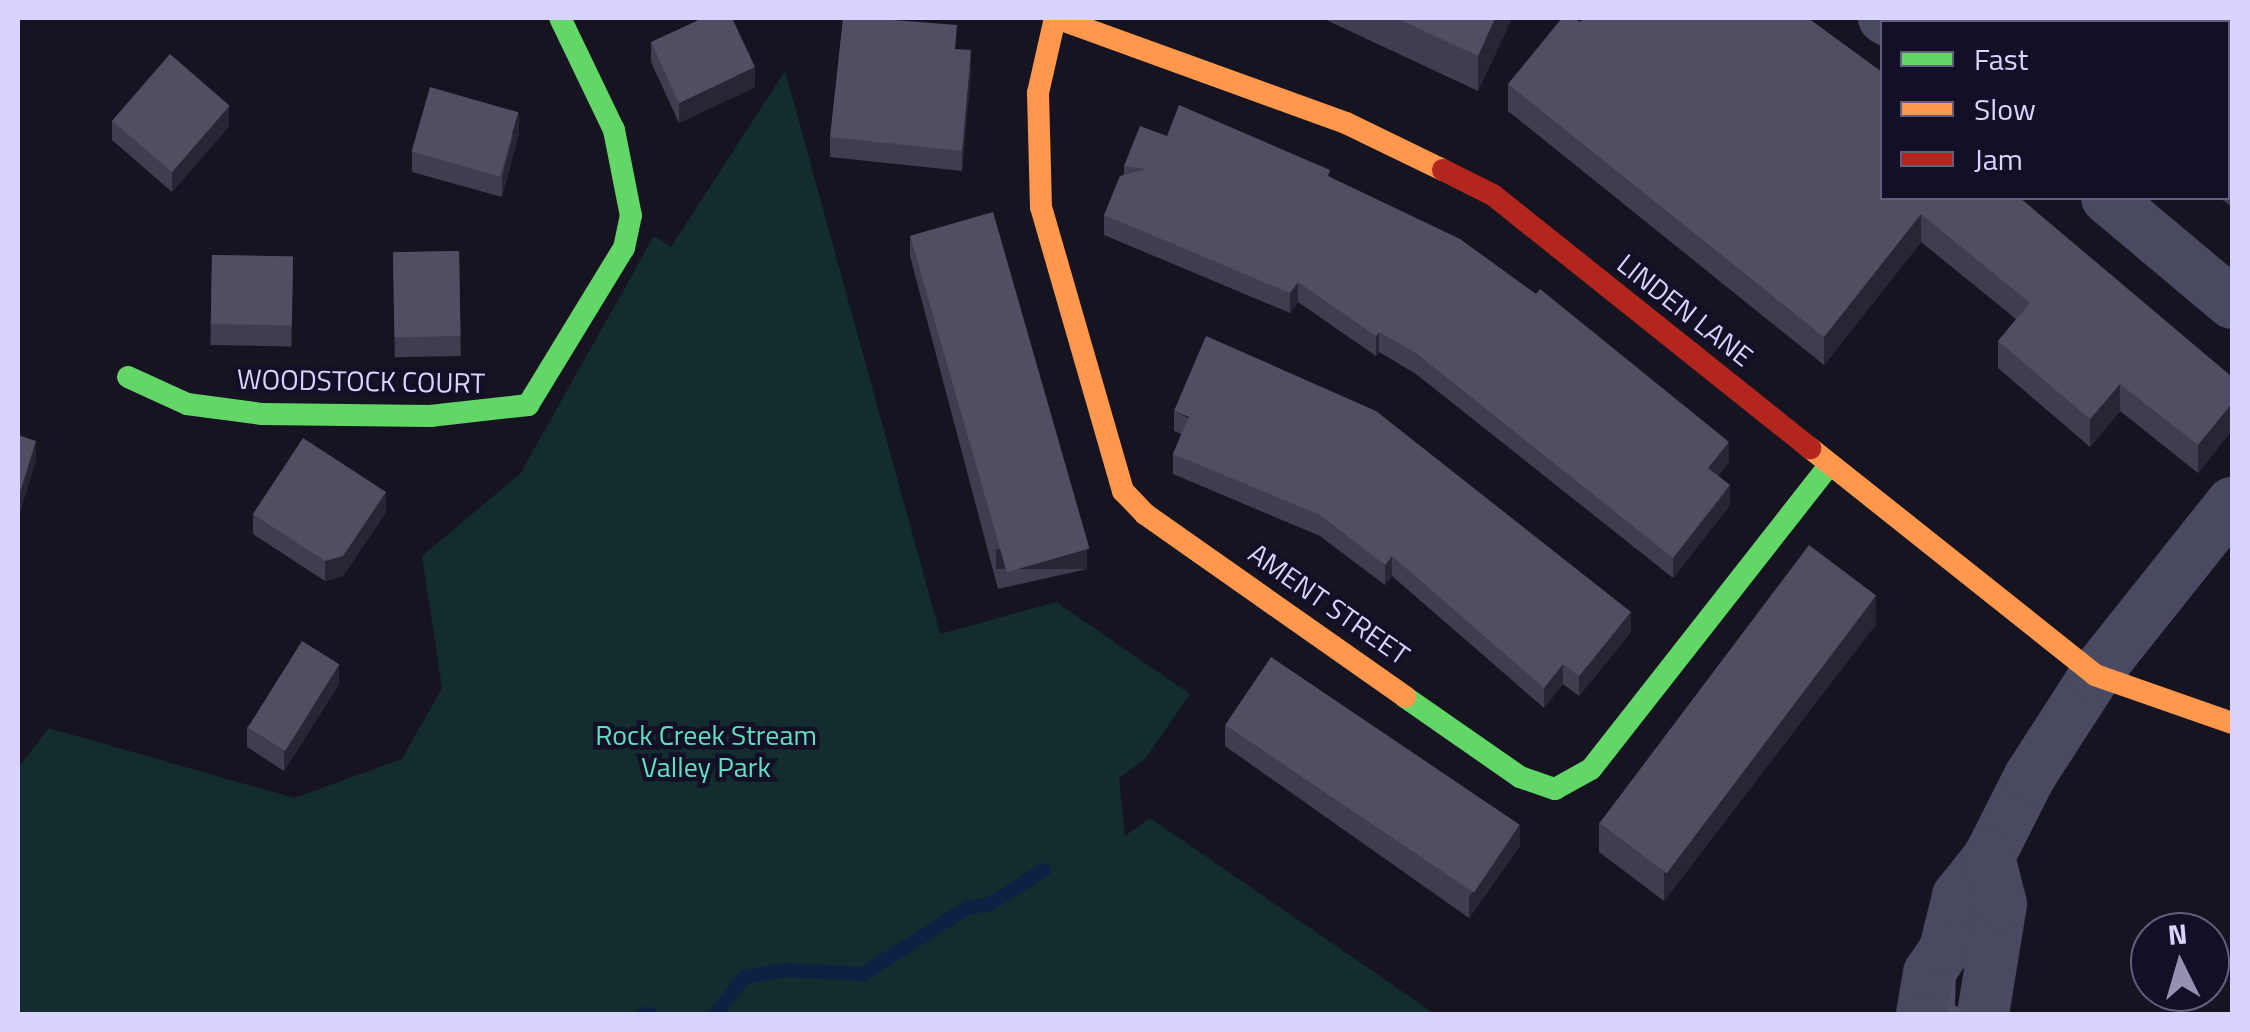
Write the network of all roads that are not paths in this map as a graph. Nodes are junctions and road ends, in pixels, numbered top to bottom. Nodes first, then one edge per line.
1 (560, 18) edge
2 (1055, 18) edge
3 (2109, 200) edge
4 (2232, 303) edge
5 (128, 376) dead end
6 (1830, 464) junction
7 (2232, 502) edge
8 (2094, 676) junction
9 (2232, 723) edge
10 (1989, 857) junction
11 (1922, 1014) edge
12 (1983, 1014) edge

1 - 5 street, WOODSTOCK COURT
2 - 6 street, LINDEN LANE
2 - 6 street, AMENT STREET
3 - 4 street
6 - 8 street, LINDEN LANE
7 - 8 street
8 - 9 street, LINDEN LANE
8 - 10 street
10 - 11 street
10 - 12 street

